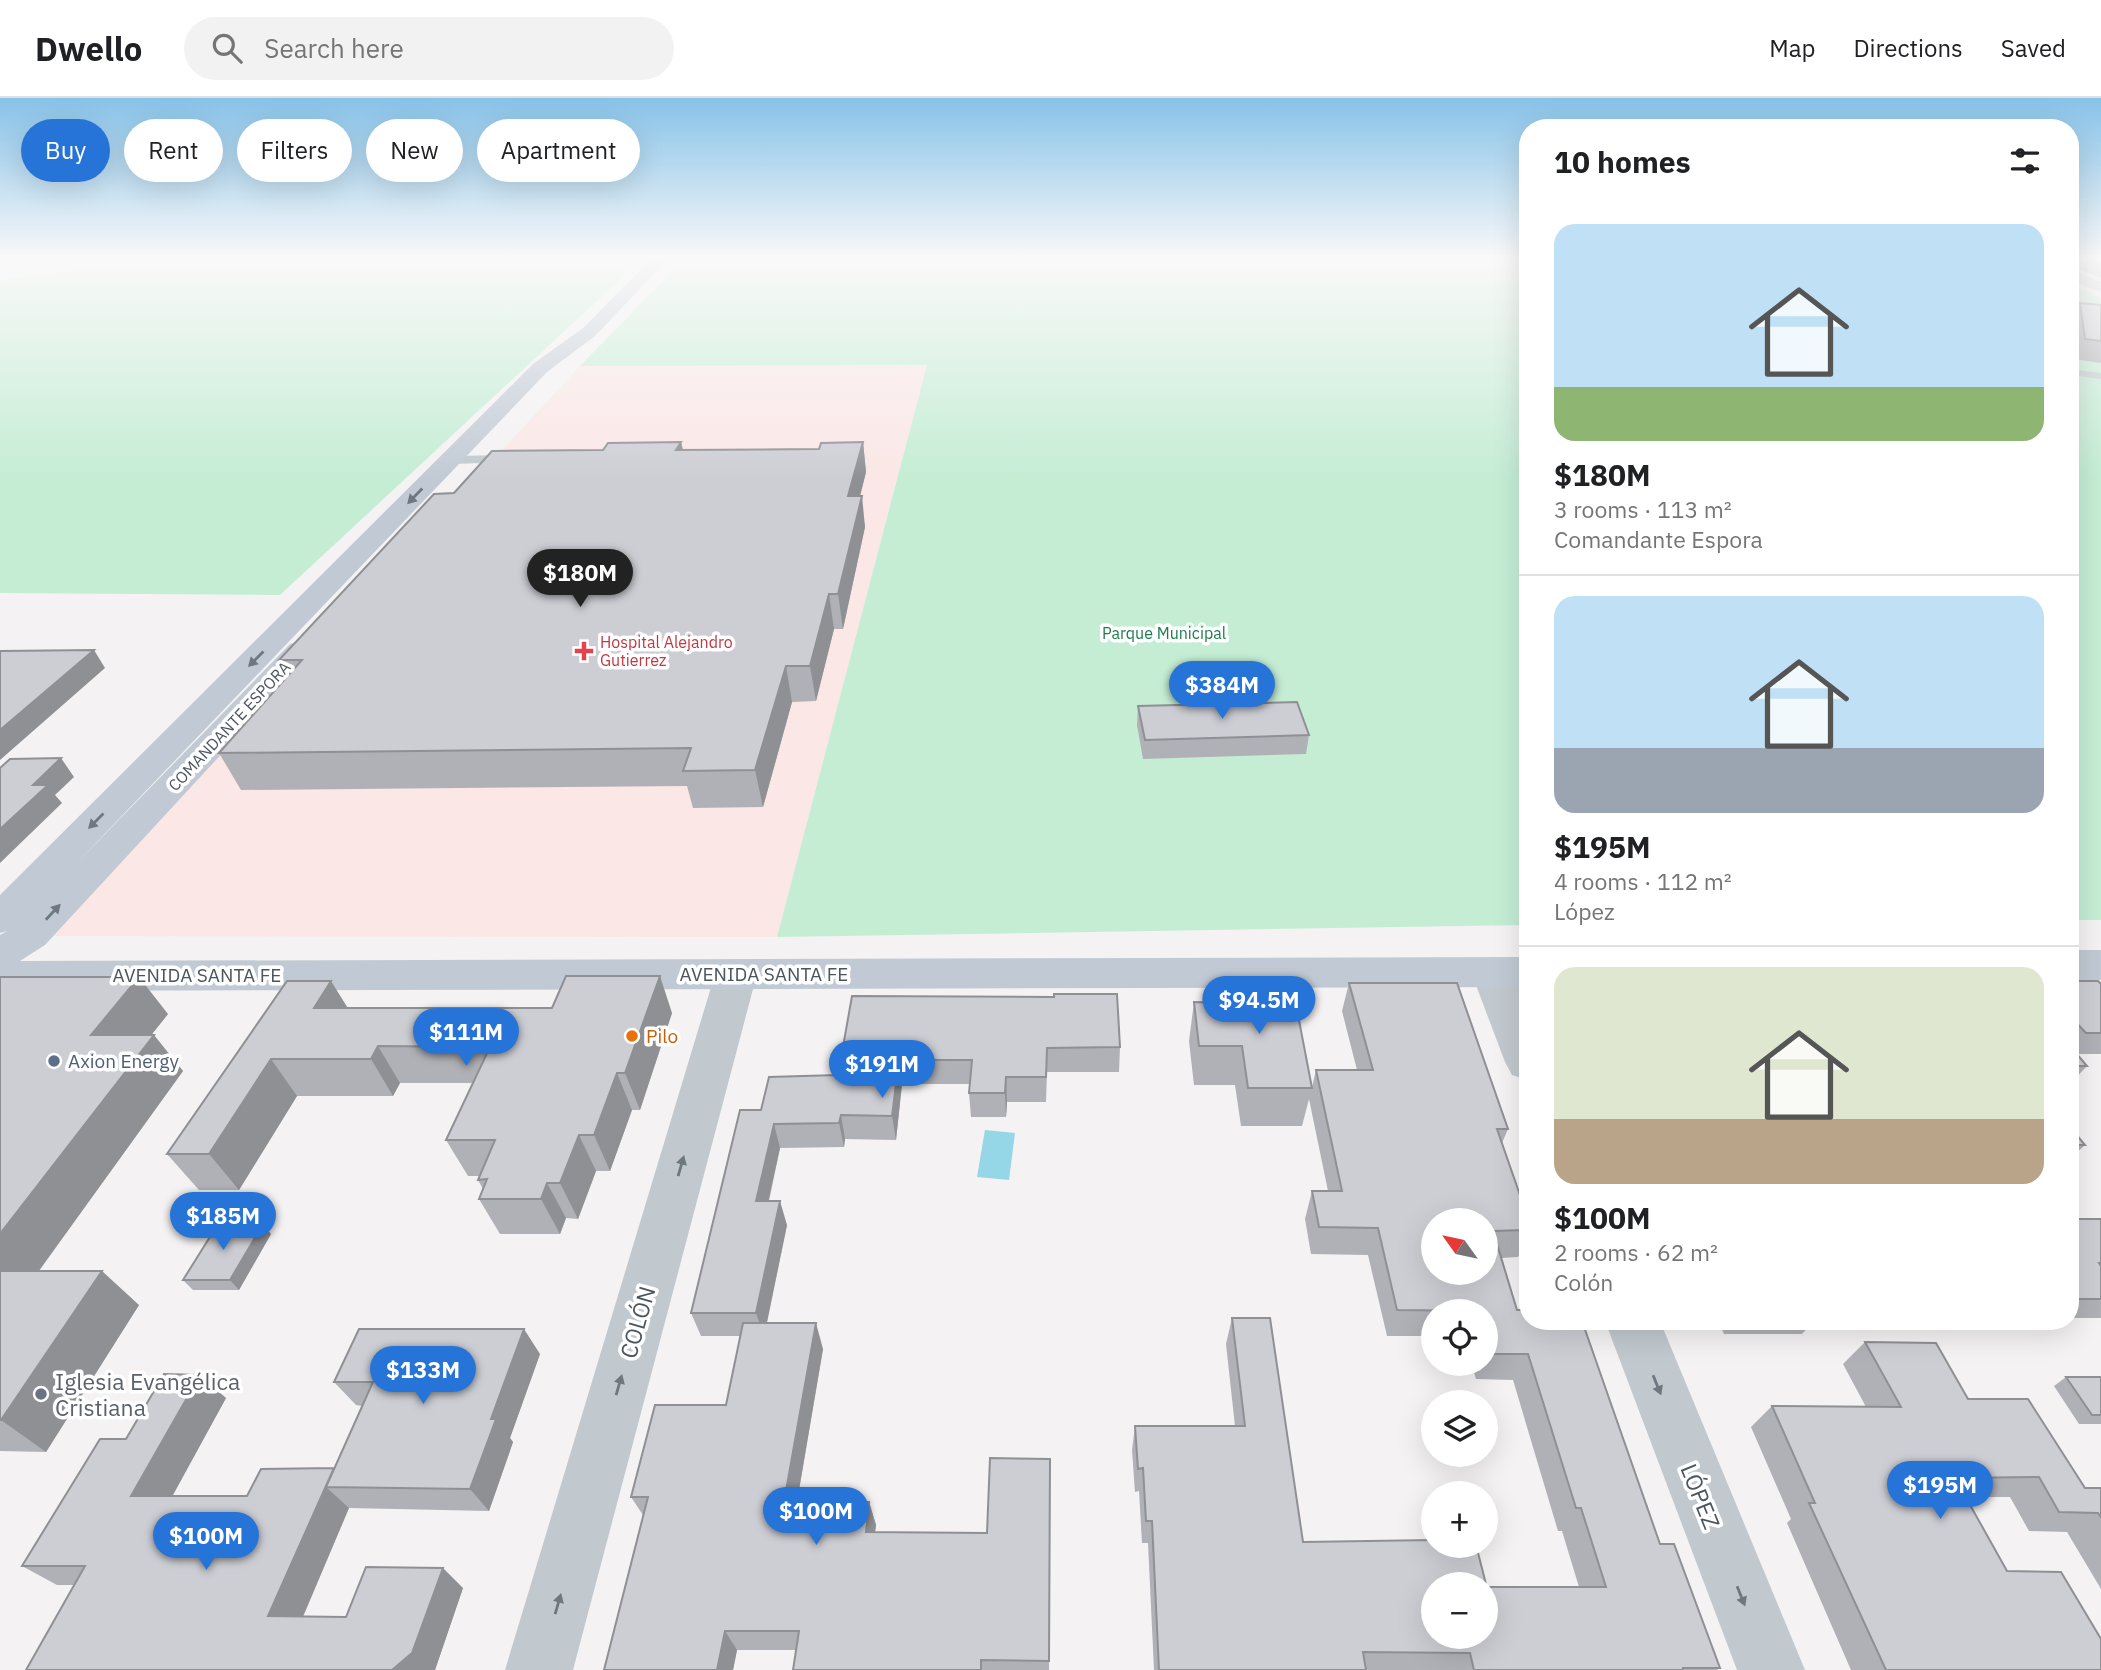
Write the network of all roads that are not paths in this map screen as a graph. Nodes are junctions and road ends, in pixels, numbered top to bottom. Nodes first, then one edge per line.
1 (587, 333) edge
2 (588, 333) edge
3 (2079, 373) edge
4 (2101, 376) edge
5 (480, 459) junction
6 (522, 459) edge
7 (450, 460) junction
8 (443, 499) edge
9 (340, 608) edge
10 (0, 919) edge
11 (0, 954) edge
12 (2079, 965) edge
13 (2101, 965) edge
14 (1510, 972) edge
15 (736, 974) junction
16 (0, 976) edge
17 (1519, 1017) edge
18 (1636, 1330) edge
19 (539, 1670) edge
20 (1771, 1670) edge

1 - 7 street, COMANDANTE ESPORA
2 - 5 street, COMANDANTE ESPORA
3 - 4 lane
5 - 6 lane
5 - 7 lane
5 - 8 street, COMANDANTE ESPORA
7 -> 10 street, COMANDANTE ESPORA
11 -> 9 street, COMANDANTE ESPORA
12 - 13 street
14 - 15 street, AVENIDA SANTA FE
14 - 17 street
15 - 16 street, AVENIDA SANTA FE
19 -> 15 street, COLÓN
18 -> 20 street, LÓPEZ

